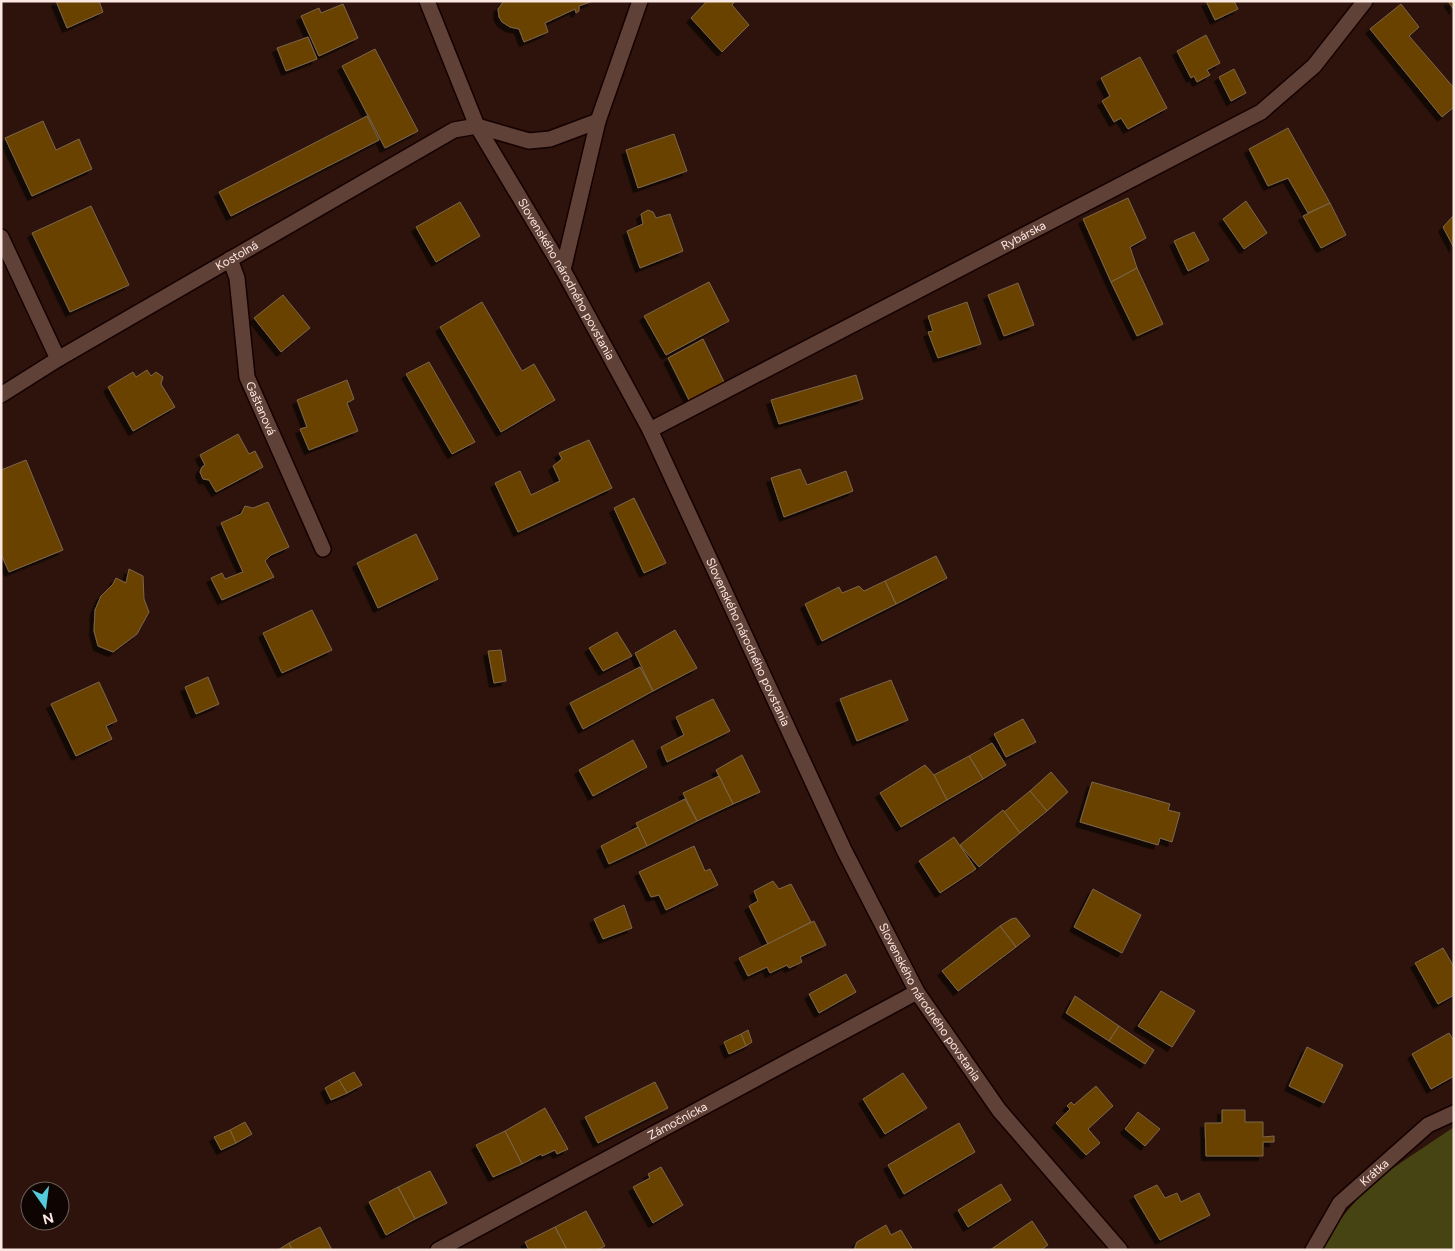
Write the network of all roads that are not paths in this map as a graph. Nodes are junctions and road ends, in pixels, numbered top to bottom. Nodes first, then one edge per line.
1 (427, 1) edge
2 (640, 1) edge
3 (1365, 1) edge
4 (598, 121) junction
5 (477, 126) junction
6 (1, 237) edge
7 (230, 259) junction
8 (563, 270) junction
9 (58, 359) junction
10 (1, 395) edge
11 (650, 430) junction
12 (323, 549) dead end
13 (917, 992) junction
14 (1454, 1113) edge
15 (438, 1250) edge
16 (1120, 1250) edge
17 (1313, 1250) edge

1 - 5 street, Slovenského národného povstania
2 - 4 street
3 - 11 street, Rybárska
4 - 5 street
4 - 8 street
5 - 7 street, Kostolná
5 - 8 street, Slovenského národného povstania
6 - 9 street
7 - 9 street, Kostolná
7 - 12 street, Gaštanová
8 - 11 street, Slovenského národného povstania
9 - 10 street, Kostolná
11 - 13 street, Slovenského národného povstania
13 - 15 street, Zámočnícka
13 - 16 street, Slovenského národného povstania
14 - 17 street, Krátka

